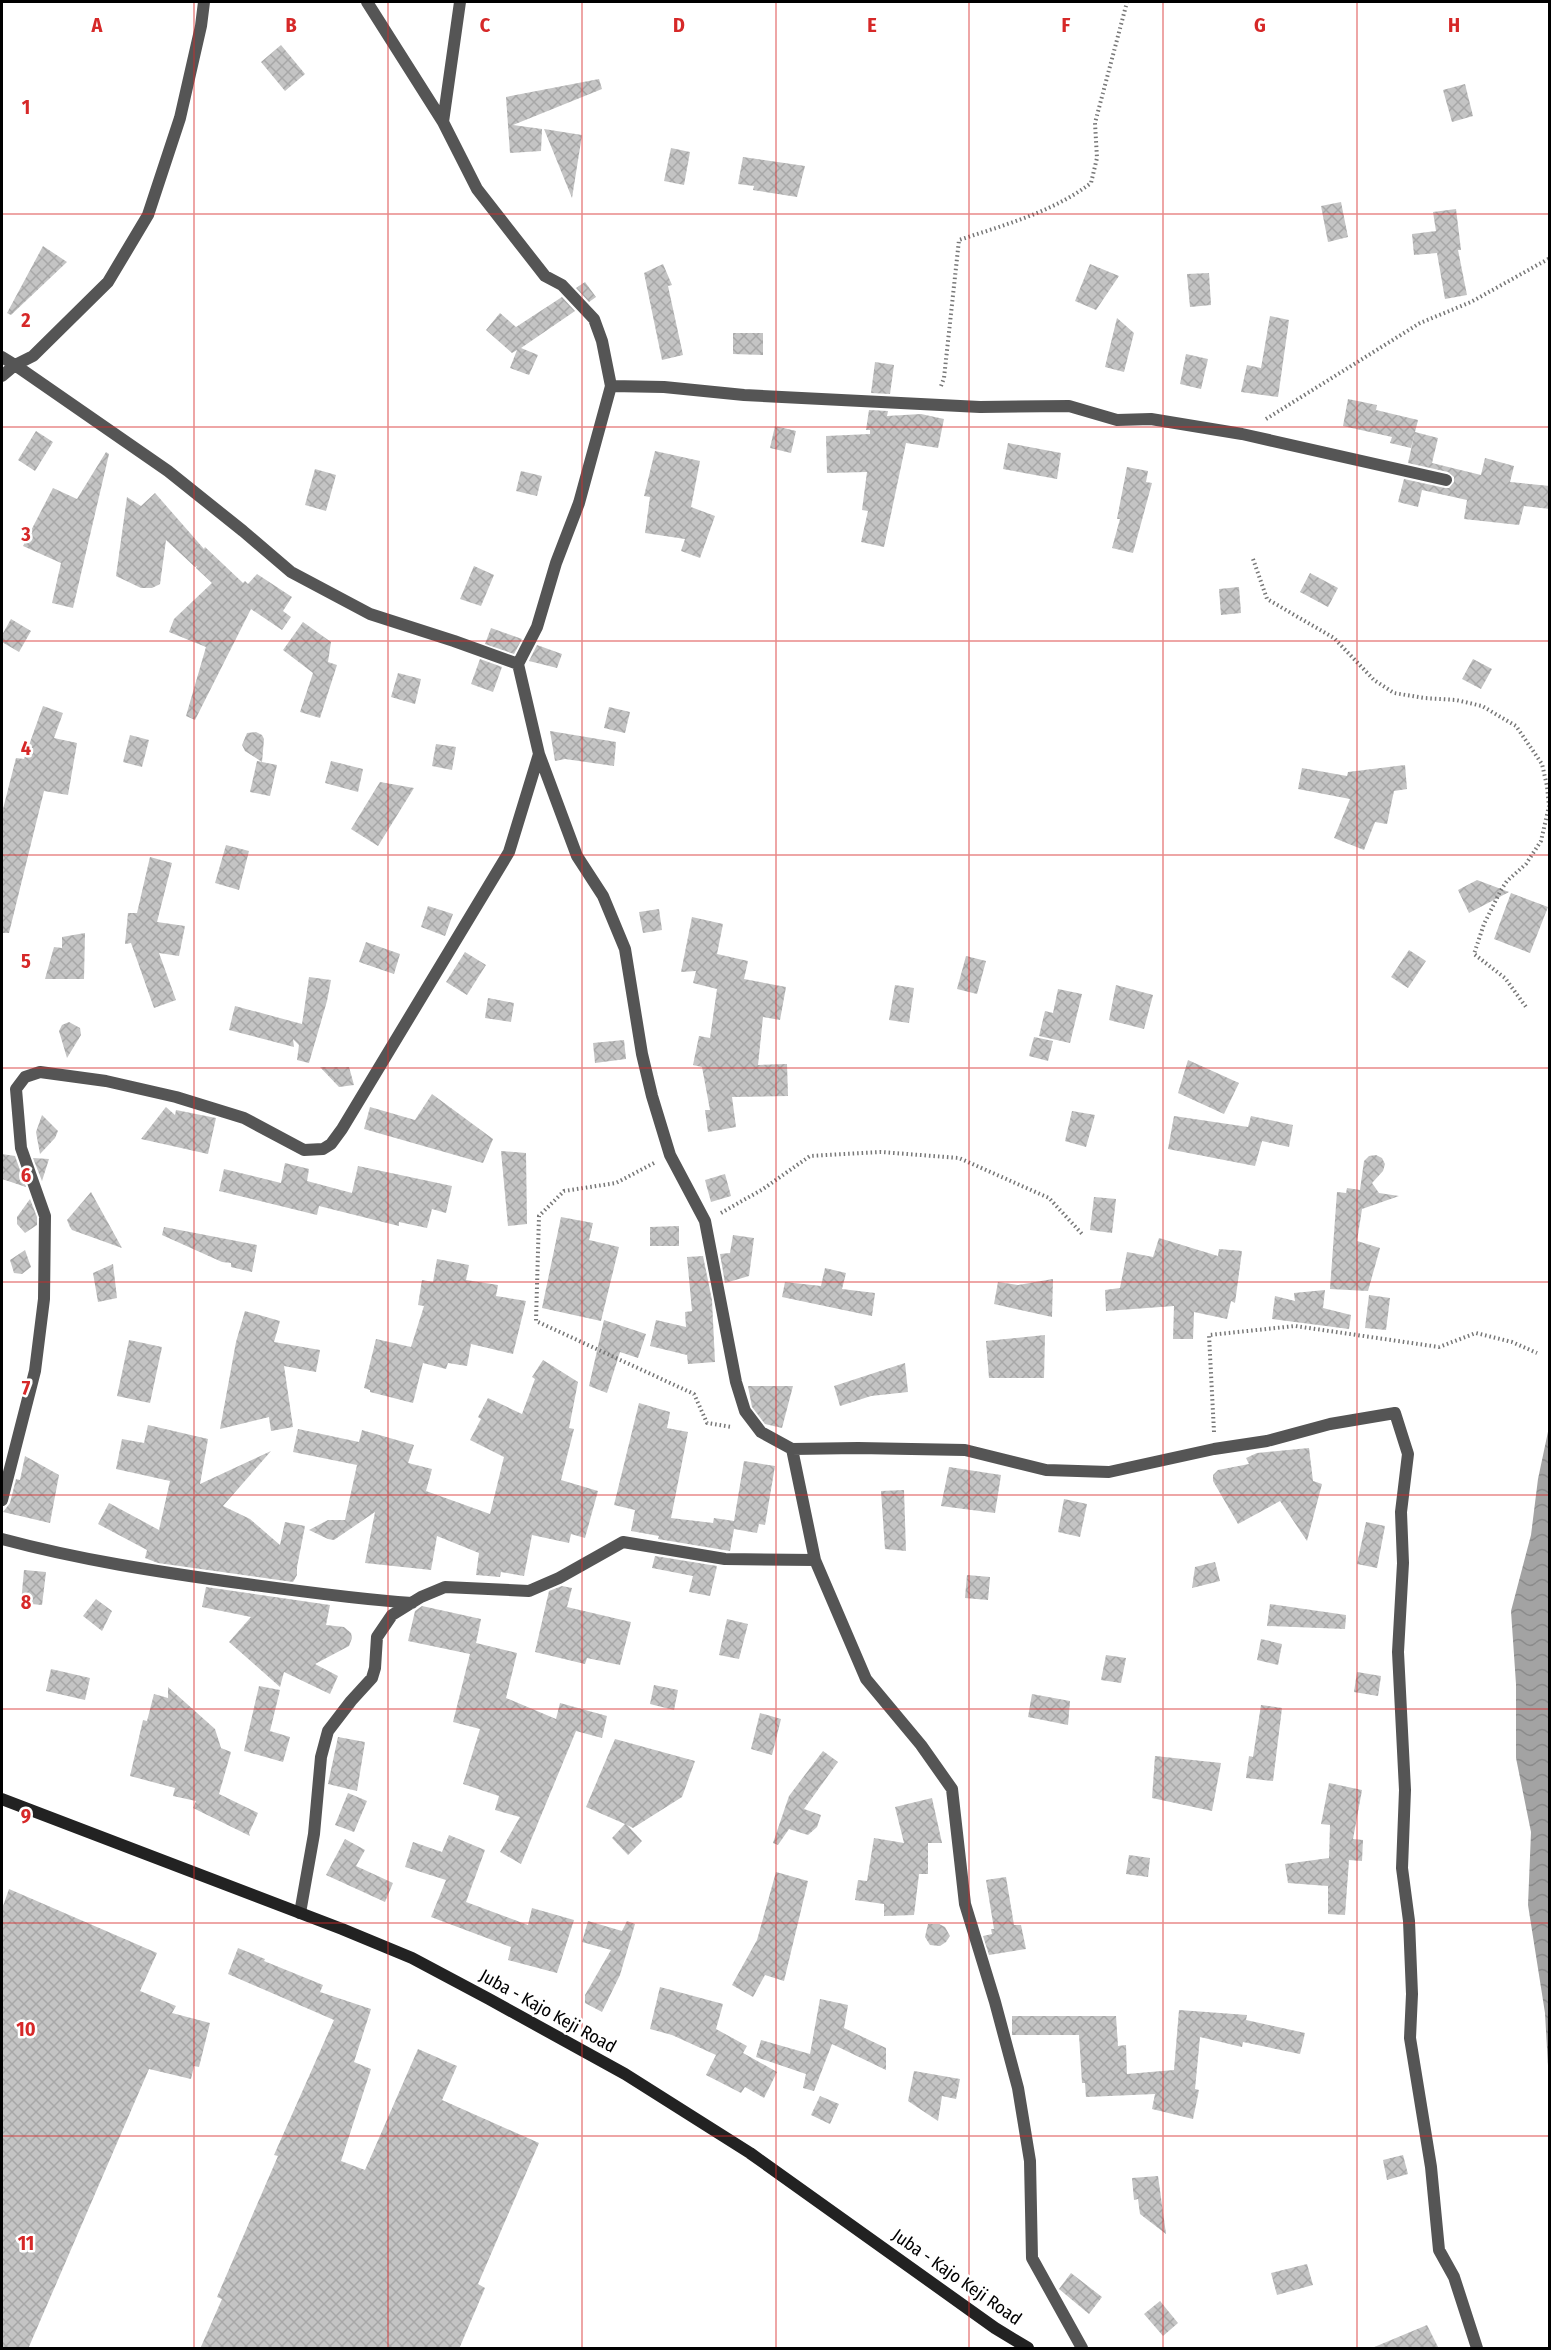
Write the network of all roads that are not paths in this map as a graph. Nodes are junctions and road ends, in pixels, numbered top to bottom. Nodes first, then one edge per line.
1 (204, 2) edge
2 (367, 2) edge
3 (460, 2) edge
4 (443, 122) junction
5 (2, 357) edge
6 (15, 365) junction
7 (2, 376) edge
8 (611, 386) junction
9 (1446, 480) dead end
10 (518, 664) junction
11 (539, 754) junction
12 (792, 1449) junction
13 (2, 1500) edge
14 (2, 1539) edge
15 (815, 1560) junction
16 (411, 1603) junction
17 (2, 1798) edge
18 (300, 1913) junction
19 (1028, 2349) edge
20 (1082, 2349) edge
21 (1477, 2349) edge

1 - 6 street
2 - 4 street
3 - 4 street
4 - 8 street
5 - 6 street
6 - 7 street
6 - 10 street
8 - 9 street
8 - 10 street
10 - 11 street
11 - 12 street
11 - 13 street
12 - 15 street
12 - 21 street
14 - 16 street
15 - 16 street
15 - 20 street
16 - 18 street
17 - 18 main road, Juba - Kajo Keji Road
18 - 19 main road, Juba - Kajo Keji Road

